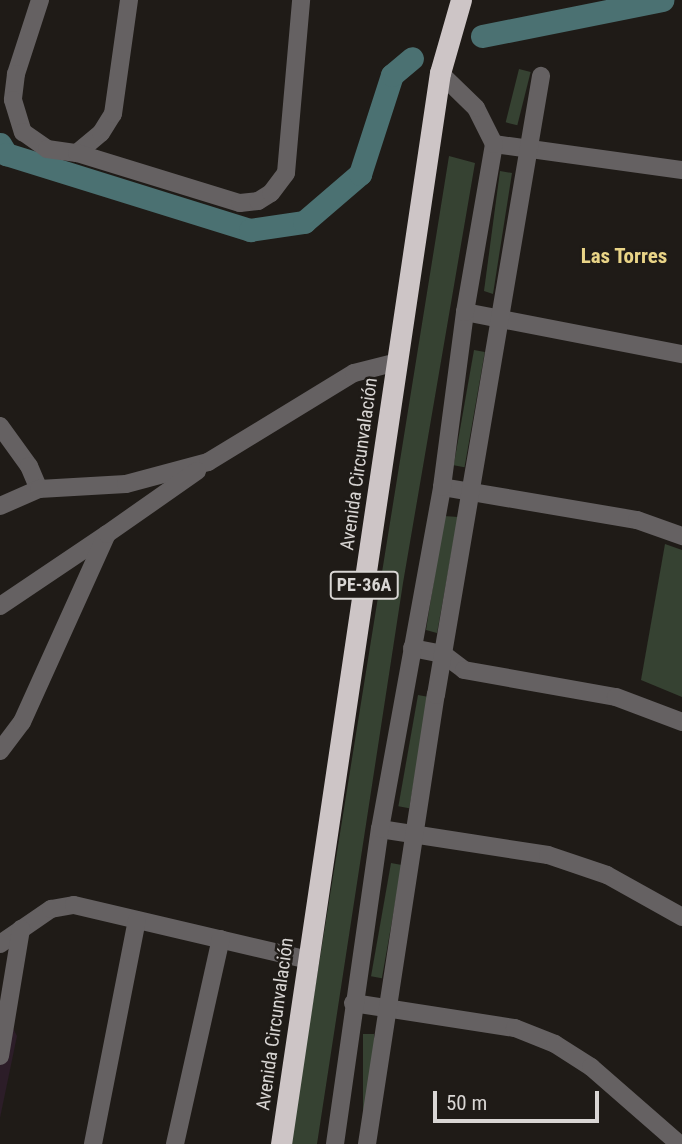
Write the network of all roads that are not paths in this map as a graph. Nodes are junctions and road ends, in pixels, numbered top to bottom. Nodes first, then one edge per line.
1 (40, 0) edge
2 (129, 0) edge
3 (301, 0) edge
4 (461, 0) edge
5 (440, 73) junction
6 (541, 76) dead end
7 (494, 144) junction
8 (528, 148) junction
9 (77, 153) junction
10 (682, 170) edge
11 (465, 313) junction
12 (498, 319) junction
13 (682, 354) edge
14 (397, 362) junction
15 (0, 426) edge
16 (208, 463) junction
17 (442, 487) junction
18 (39, 489) junction
19 (470, 491) junction
20 (0, 506) edge
21 (107, 534) junction
22 (682, 536) edge
23 (0, 606) edge
24 (412, 648) junction
25 (443, 654) junction
26 (464, 670) junction
27 (407, 677) junction
28 (438, 682) junction
29 (682, 722) edge
30 (0, 751) edge
31 (380, 829) junction
32 (416, 834) junction
33 (682, 917) edge
34 (136, 920) junction
35 (21, 929) junction
36 (220, 939) junction
37 (0, 944) edge
38 (308, 960) junction
39 (353, 1003) junction
40 (388, 1008) junction
41 (0, 1056) edge
42 (678, 1141) edge
43 (93, 1144) edge
44 (175, 1144) edge
45 (281, 1144) edge
46 (335, 1144) edge
47 (367, 1144) edge

1 - 9 street
2 - 9 street
3 - 9 street
4 - 5 highway, Avenida Circunvalación / PE-36A
5 - 7 street
5 - 14 highway, Avenida Circunvalación / PE-36A
6 - 8 street
7 - 8 street
7 - 11 street
8 - 10 street
8 - 12 street
11 - 12 street
11 - 17 street
12 - 13 street
12 - 19 street
14 - 16 street
14 - 38 highway, Avenida Circunvalación / PE-36A
15 - 18 street
16 - 18 street
16 - 21 street
17 - 19 street
17 - 24 street
18 - 20 street
19 - 22 street
19 - 25 street
21 - 23 street
21 - 30 street
24 - 25 street
24 - 27 street
25 - 26 street
25 - 28 street
26 - 28 street
26 - 29 street
27 - 28 street
27 - 31 street
28 - 32 street
31 - 32 street
31 - 39 street
32 - 33 street
32 - 40 street
34 - 35 street
34 - 36 street
34 - 43 street
35 - 37 street
35 - 41 street
36 - 38 street
36 - 44 street
38 - 45 highway, Avenida Circunvalación / PE-36A
39 - 40 street
39 - 46 street
40 - 42 street
40 - 47 street

